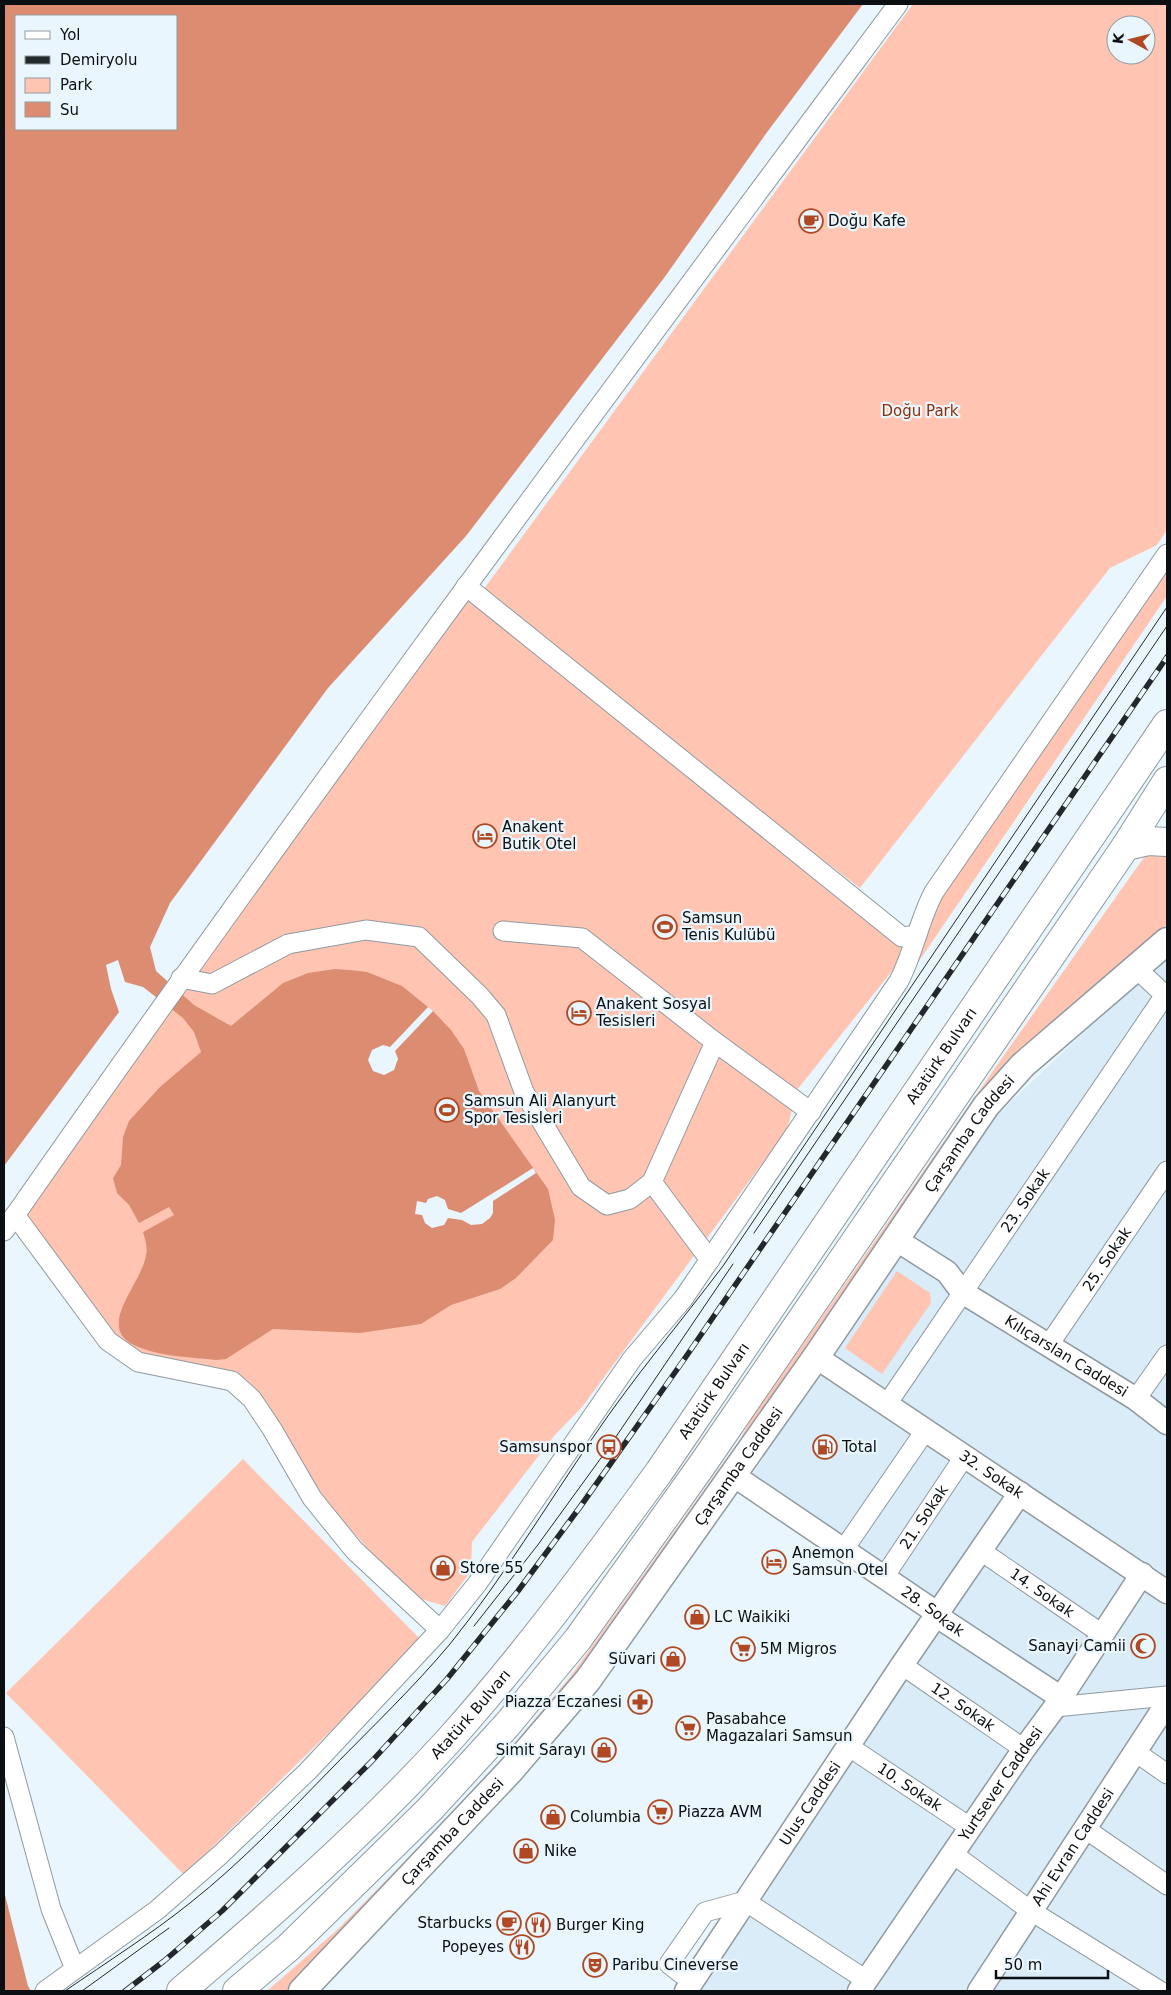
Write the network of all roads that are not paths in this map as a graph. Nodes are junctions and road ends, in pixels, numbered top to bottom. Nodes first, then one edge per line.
1 (898, 4) edge
2 (1167, 554) edge
3 (466, 586) junction
4 (1167, 724) edge
5 (1145, 757) junction
6 (1167, 776) edge
7 (1167, 781) edge
8 (1167, 842) edge
9 (1126, 846) junction
10 (504, 931) dead end
11 (917, 935) junction
12 (1167, 941) edge
13 (1136, 968) junction
14 (181, 978) junction
15 (1166, 996) edge
16 (715, 1042) junction
17 (811, 1112) junction
18 (1167, 1171) edge
19 (652, 1182) junction
20 (15, 1215) junction
21 (4, 1231) edge
22 (891, 1246) junction
23 (710, 1260) junction
24 (962, 1292) junction
25 (1048, 1346) junction
26 (1167, 1356) edge
27 (816, 1357) junction
28 (1136, 1399) junction
29 (887, 1404) junction
30 (1167, 1423) edge
31 (925, 1431) junction
32 (964, 1457) junction
33 (733, 1474) junction
34 (1020, 1493) junction
35 (844, 1549) junction
36 (981, 1551) junction
37 (1142, 1574) junction
38 (884, 1577) junction
39 (1167, 1592) edge
40 (937, 1613) junction
41 (440, 1630) junction
42 (1102, 1634) junction
43 (902, 1665) junction
44 (1167, 1696) edge
45 (1057, 1702) junction
46 (1167, 1703) edge
47 (4, 1736) edge
48 (848, 1746) junction
49 (1024, 1749) junction
50 (1134, 1751) junction
51 (1167, 1774) edge
52 (971, 1828) junction
53 (1084, 1828) junction
54 (953, 1854) junction
55 (1167, 1885) edge
56 (745, 1901) junction
57 (1031, 1911) junction
58 (69, 1974) junction
59 (863, 1986) edge
60 (689, 1987) edge
61 (982, 1990) edge
62 (45, 1991) edge
63 (181, 1991) edge
64 (237, 1991) edge
65 (302, 1991) edge
66 (1160, 1991) edge

1 - 3 street
2 - 11 street
3 - 11 street
3 - 14 street
4 - 5 main road, Atatürk Bulvarı
5 - 6 main road
5 - 63 main road, Atatürk Bulvarı
7 - 9 main road
8 - 9 main road
9 - 64 main road
10 - 16 street
11 - 17 street
12 - 13 main road, Çarşamba Caddesi
13 - 15 street
13 - 22 main road, Çarşamba Caddesi
14 - 19 street
14 - 20 street
15 - 24 street, 23. Sokak
16 - 17 street
16 - 19 street
17 - 23 street
18 - 25 street, 25. Sokak
19 - 23 street
20 - 21 street
20 - 41 street
22 - 24 street, Kılıçarslan Caddesi
22 - 27 main road, Çarşamba Caddesi
23 - 41 street
24 - 25 street, Kılıçarslan Caddesi
24 - 29 street, 23. Sokak
25 - 28 street, Kılıçarslan Caddesi
26 - 28 street
27 - 29 street, 32. Sokak
27 - 33 main road, Çarşamba Caddesi
28 - 30 street, Kılıçarslan Caddesi
29 - 31 street, 32. Sokak
31 - 32 street, 32. Sokak
31 - 35 street
32 - 34 street, 32. Sokak
32 - 38 street, 21. Sokak
33 - 35 street, 28. Sokak
33 - 65 main road, Çarşamba Caddesi
34 - 36 street, Ulus Caddesi
34 - 37 street, 32. Sokak
35 - 38 street, 28. Sokak
36 - 40 street, Ulus Caddesi
36 - 42 street, 14. Sokak
37 - 39 street, 32. Sokak
37 - 42 street, Yurtsever Caddesi
38 - 40 street, 28. Sokak
40 - 43 street, Ulus Caddesi
40 - 45 street, 28. Sokak
41 - 58 street
42 - 45 street, Yurtsever Caddesi
43 - 48 street, Ulus Caddesi
43 - 49 street, 12. Sokak
44 - 45 street
45 - 49 street, Yurtsever Caddesi
46 - 50 street, Ahi Evran Caddesi
47 - 58 street
48 - 52 street, 10. Sokak
48 - 56 street, Ulus Caddesi
49 - 52 street, Yurtsever Caddesi
50 - 51 street
50 - 53 street, Ahi Evran Caddesi
52 - 54 street, Yurtsever Caddesi
53 - 55 street
53 - 57 street, Ahi Evran Caddesi
54 - 57 street
54 - 59 street, Yurtsever Caddesi
56 - 59 street
56 - 60 street, Ulus Caddesi
57 - 61 street, Ahi Evran Caddesi
57 - 66 street
58 - 62 street

